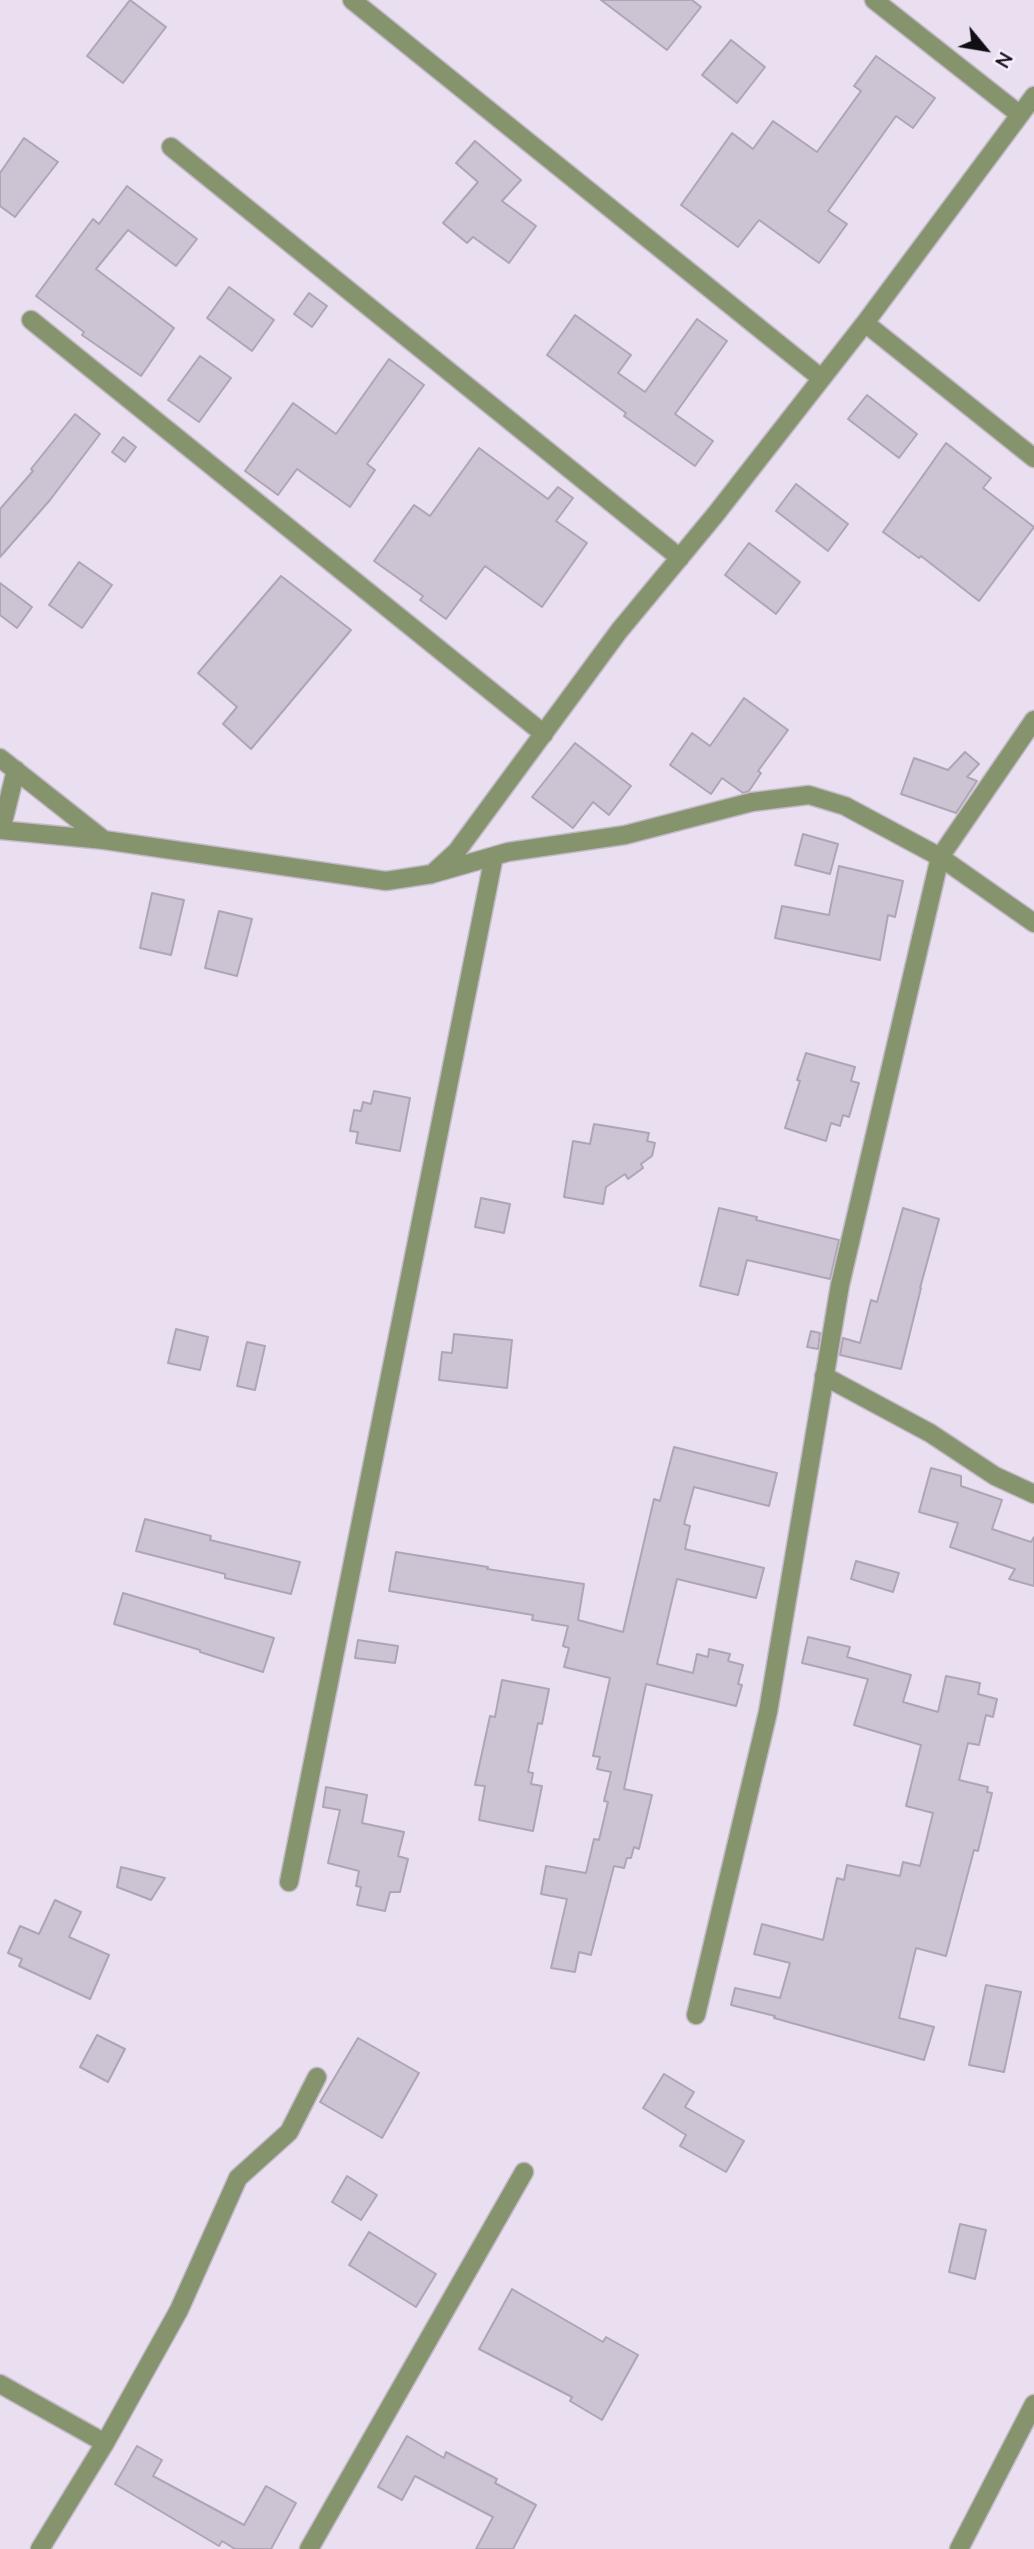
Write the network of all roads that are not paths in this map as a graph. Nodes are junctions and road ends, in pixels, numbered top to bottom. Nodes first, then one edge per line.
1 (352, 0) edge
2 (874, 0) edge
3 (1034, 96) edge
4 (1019, 114) junction
5 (171, 146) dead end
6 (31, 320) dead end
7 (865, 323) junction
8 (821, 378) junction
9 (1034, 458) edge
10 (680, 558) junction
11 (1034, 720) edge
12 (544, 734) junction
13 (0, 758) edge
14 (16, 771) junction
15 (0, 830) edge
16 (104, 840) junction
17 (494, 856) junction
18 (940, 857) junction
19 (432, 874) junction
20 (1034, 923) edge
21 (824, 1376) junction
22 (1034, 1494) edge
23 (289, 1882) dead end
24 (696, 2015) dead end
25 (317, 2077) dead end
26 (524, 2172) dead end
27 (0, 2384) edge
28 (1034, 2404) edge
29 (105, 2443) junction
30 (40, 2549) edge
31 (309, 2549) edge
32 (959, 2549) edge

1 - 8 street
2 - 4 street
3 - 4 street
4 - 7 street
5 - 10 street
6 - 12 street
7 - 8 street
7 - 9 street
8 - 10 street
10 - 12 street
11 - 18 street
12 - 19 street
13 - 14 street
14 - 15 street
14 - 16 street
15 - 16 street
16 - 19 street
17 - 18 street
17 - 19 street
17 - 23 street
18 - 20 street
18 - 21 street
21 - 22 street
21 - 24 street
25 - 29 street
26 - 31 street
27 - 29 street
28 - 32 street
29 - 30 street

